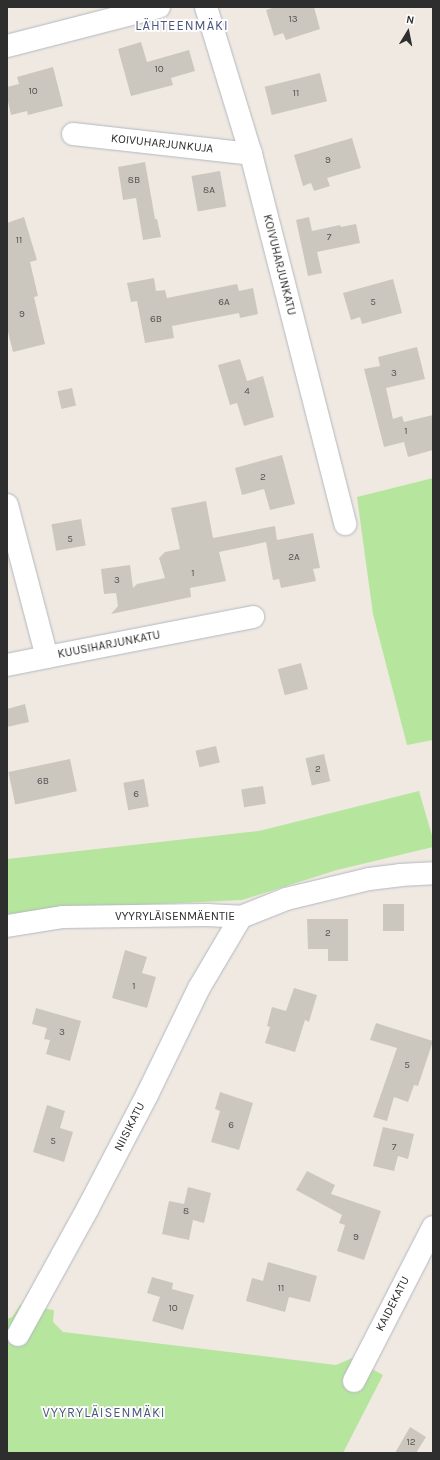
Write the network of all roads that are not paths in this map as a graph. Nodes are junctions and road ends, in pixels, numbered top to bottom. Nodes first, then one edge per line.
1 (159, 7) edge
2 (206, 7) edge
3 (7, 46) edge
4 (73, 134) dead end
5 (251, 154) junction
6 (7, 505) edge
7 (345, 524) dead end
8 (254, 617) dead end
9 (47, 657) junction
10 (7, 665) edge
11 (433, 873) edge
12 (240, 917) junction
13 (7, 926) edge
14 (433, 1227) edge
15 (18, 1335) dead end
16 (354, 1382) dead end

1 - 3 street
2 - 5 street, KOIVUHARJUNKATU
4 - 5 street, KOIVUHARJUNKUJA
5 - 7 street, KOIVUHARJUNKATU
6 - 9 street, KUUSIHARJUNKATU
8 - 9 street, KUUSIHARJUNKATU
9 - 10 street
11 - 12 street, VYYRYLÄISENMÄENTIE
12 - 13 street, VYYRYLÄISENMÄENTIE
12 - 15 street, NIISIKATU
14 - 16 street, KAIDEKATU

